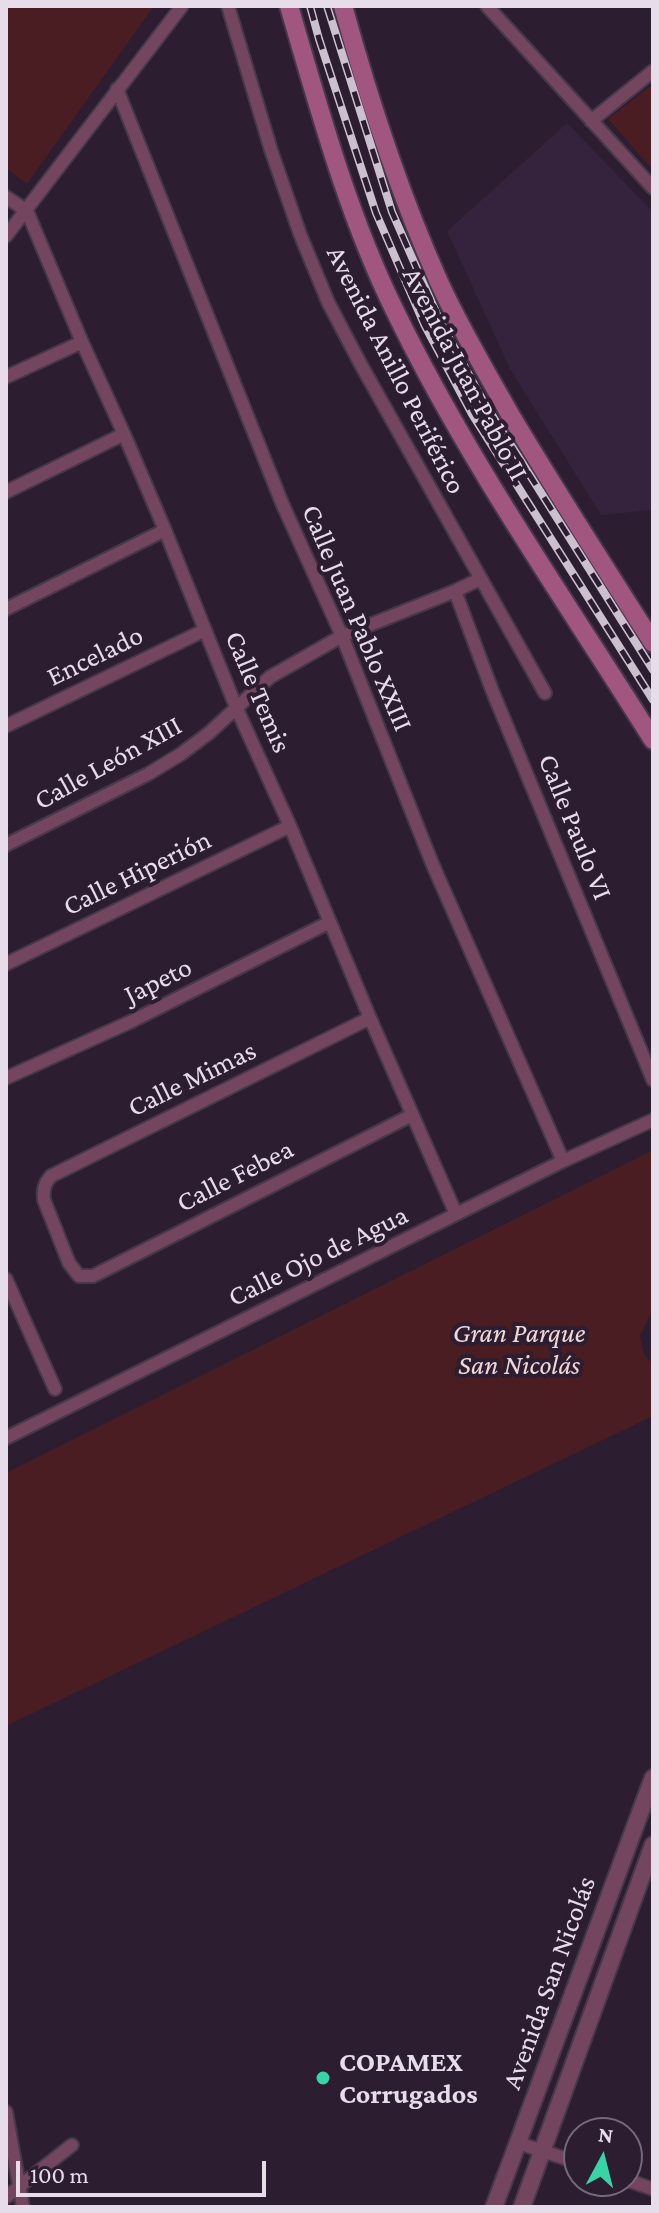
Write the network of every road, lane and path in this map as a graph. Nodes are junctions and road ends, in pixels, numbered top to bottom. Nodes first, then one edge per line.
1 (182, 6) edge
2 (228, 6) edge
3 (289, 6) edge
4 (343, 6) edge
5 (487, 6) edge
6 (653, 71) edge
7 (117, 89) junction
8 (591, 121) junction
9 (653, 188) edge
10 (6, 197) edge
11 (27, 211) junction
12 (6, 236) edge
13 (82, 342) junction
14 (6, 377) edge
15 (124, 434) junction
16 (6, 492) edge
17 (165, 530) junction
18 (480, 579) junction
19 (455, 591) junction
20 (6, 609) edge
21 (205, 630) junction
22 (342, 636) junction
23 (653, 643) edge
24 (545, 693) dead end
25 (236, 707) junction
26 (6, 726) edge
27 (653, 740) edge
28 (290, 826) junction
29 (6, 845) edge
30 (330, 922) junction
31 (6, 964) edge
32 (370, 1018) junction
33 (6, 1078) edge
34 (653, 1080) edge
35 (412, 1115) junction
36 (653, 1120) edge
37 (563, 1161) junction
38 (456, 1214) junction
39 (79, 1276) joint
40 (6, 1279) edge
41 (12, 1309) edge
42 (55, 1389) dead end
43 (6, 1438) edge
44 (653, 1778) edge
45 (653, 1845) edge
46 (621, 1863) junction
47 (649, 1868) edge
48 (6, 2112) edge
49 (518, 2143) junction
50 (72, 2145) dead end
51 (543, 2151) junction
52 (563, 2158) edge
53 (20, 2186) junction
54 (6, 2197) edge
55 (23, 2207) edge
56 (494, 2207) edge
57 (522, 2207) edge

1 - 7 street
2 - 18 street, Avenida Anillo Periférico
3 - 27 main road, Avenida Juan Pablo II
4 - 23 main road, Avenida Juan Pablo II
5 - 8 street
6 - 8 street
7 - 11 street
7 - 22 street, Calle Juan Pablo XXIII
8 - 9 street
10 - 11 street
11 - 12 street
11 - 13 street, Calle Temis
13 - 14 street
13 - 15 street, Calle Temis
15 - 16 street
15 - 17 street, Calle Temis
17 - 20 street
17 - 21 street, Calle Temis
18 - 19 street, Calle León XIII
18 - 24 street, Avenida Anillo Periférico
19 - 22 street, Calle León XIII
19 - 34 street, Calle Paulo VI
21 - 25 street, Calle Temis
21 - 26 street, Encelado
22 - 25 street, Calle León XIII
22 - 37 street, Calle Juan Pablo XXIII
25 - 28 street, Calle Temis
25 - 29 street, Calle León XIII
28 - 30 street, Calle Temis
28 - 31 street, Calle Hiperión
30 - 32 street, Calle Temis
30 - 33 street, Japeto
32 - 35 street, Calle Temis
32 - 39 street, Calle Mimas
35 - 38 street, Calle Temis
35 - 39 street, Calle Febea
36 - 37 street, Calle Ojo de Agua
37 - 38 street, Calle Ojo de Agua
38 - 43 street, Calle Ojo de Agua
40 - 41 street
41 - 42 street
44 - 46 street, Avenida San Nicolás
45 - 47 street, Avenida San Nicolás
46 - 47 street
46 - 49 street, Avenida San Nicolás
47 - 51 street, Avenida San Nicolás
48 - 53 street
49 - 51 street
49 - 56 street, Avenida San Nicolás
50 - 53 street
51 - 52 street
51 - 57 street, Avenida San Nicolás
53 - 54 street
53 - 55 street

